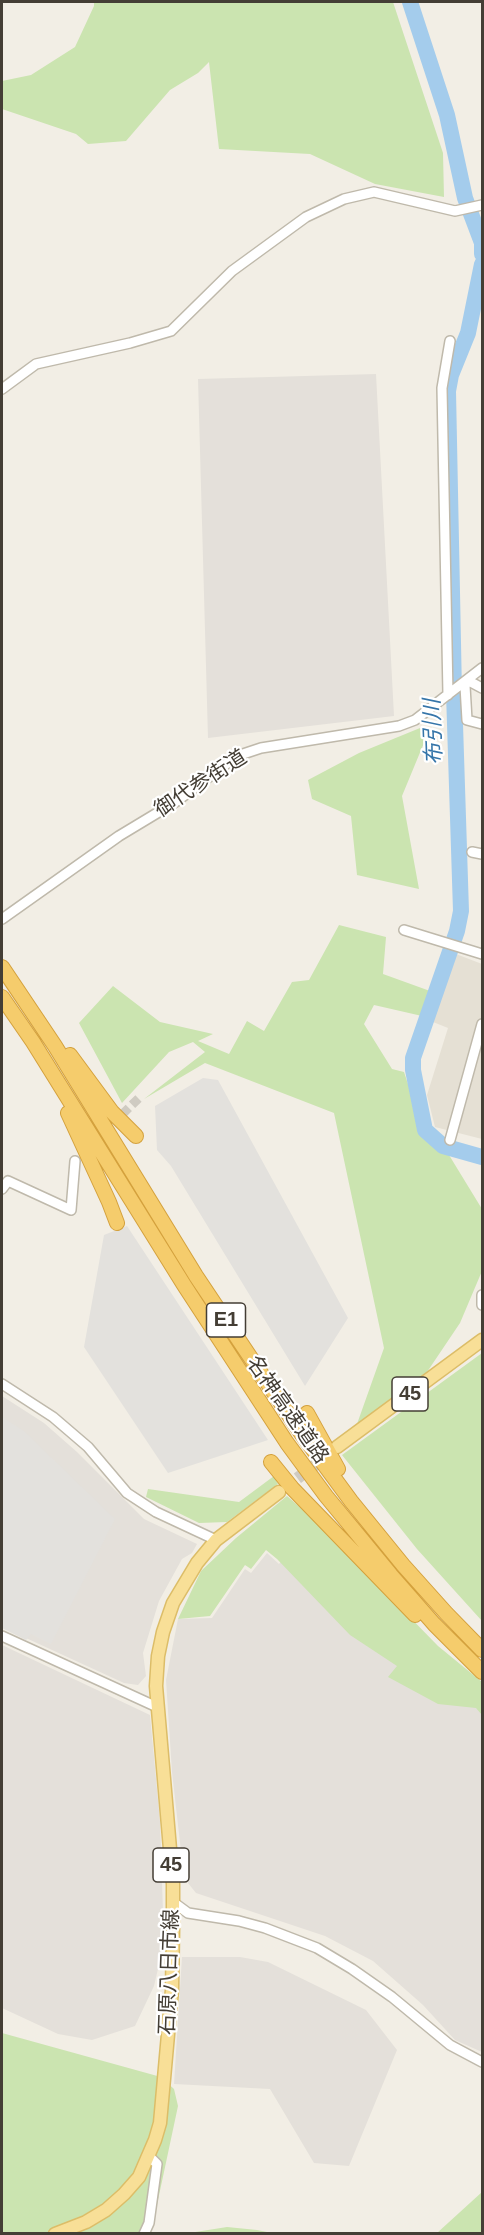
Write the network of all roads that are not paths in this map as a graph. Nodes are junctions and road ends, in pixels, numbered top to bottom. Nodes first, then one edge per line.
1 (480, 206) edge
2 (450, 341) dead end
3 (2, 389) edge
4 (483, 668) edge
5 (464, 683) junction
6 (483, 688) edge
7 (450, 693) junction
8 (483, 724) edge
9 (472, 852) dead end
10 (483, 854) edge
11 (2, 919) edge
12 (404, 930) dead end
13 (483, 954) edge
14 (2, 966) edge
15 (2, 997) edge
16 (483, 1023) edge
17 (33, 1042) junction
18 (478, 1060) edge
19 (136, 1136) dead end
20 (450, 1140) dead end
21 (75, 1161) dead end
22 (2, 1189) edge
23 (117, 1223) dead end
24 (483, 1295) edge
25 (483, 1305) edge
26 (483, 1340) edge
27 (2, 1384) edge
28 (307, 1413) dead end
29 (337, 1448) tunnel mouth
30 (271, 1462) dead end
31 (279, 1492) tunnel mouth
32 (351, 1501) junction
33 (216, 1540) junction
34 (2, 1636) edge
35 (483, 1650) edge
36 (483, 1672) edge
37 (483, 1677) edge
38 (157, 1707) junction
39 (173, 1902) junction
40 (483, 2062) edge
41 (149, 2156) junction
42 (55, 2234) edge
43 (144, 2234) edge

1 - 3 street
2 - 7 street
4 - 5 street, 御代参街道
5 - 6 street
5 - 7 street, 御代参街道
5 - 8 street
7 - 11 street, 御代参街道
9 - 10 street
12 - 13 street
14 - 19 highway
14 - 32 highway, 名神高速道路 / E1
15 - 17 highway, 名神高速道路 / E1
16 - 18 street
17 - 23 highway
17 - 36 highway, 名神高速道路 / E1
18 - 20 street
21 - 22 street
24 - 25 street
26 - 29 main road, 45
27 - 33 street
28 - 32 highway
30 - 37 highway
31 - 33 main road, 石原八日市線 / 45
32 - 35 highway, 名神高速道路 / E1
33 - 38 main road, 石原八日市線 / 45
34 - 38 street
38 - 39 main road, 石原八日市線 / 45
39 - 40 street
39 - 41 main road, 石原八日市線 / 45
41 - 42 main road, 石原八日市線 / 45
41 - 43 street

